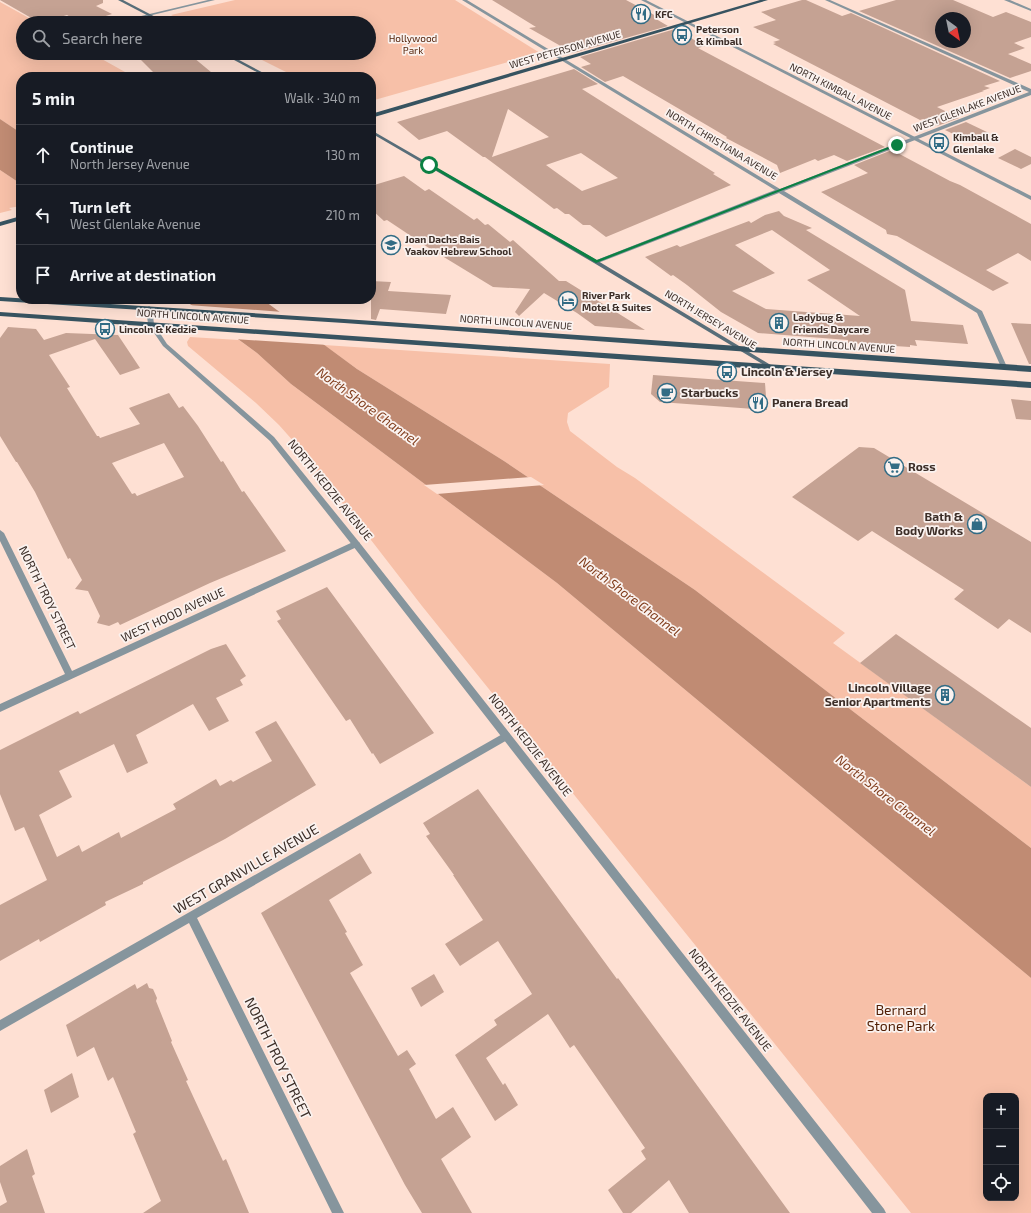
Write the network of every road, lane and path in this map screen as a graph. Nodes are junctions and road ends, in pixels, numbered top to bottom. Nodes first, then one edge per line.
1 (120, 0) edge
2 (213, 0) edge
3 (464, 0) edge
4 (643, 0) edge
5 (765, 0) edge
6 (827, 0) edge
7 (1006, 0) edge
8 (1031, 10) edge
9 (149, 15) junction
10 (145, 16) edge
11 (688, 23) junction
12 (236, 60) edge
13 (564, 60) junction
14 (259, 72) edge
15 (1031, 92) edge
16 (376, 115) edge
17 (376, 134) edge
18 (914, 138) junction
19 (780, 191) junction
20 (1031, 198) edge
21 (16, 219) edge
22 (0, 224) edge
23 (596, 262) junction
24 (0, 299) edge
25 (16, 300) edge
26 (83, 304) edge
27 (149, 308) junction
28 (0, 314) edge
29 (151, 324) junction
30 (743, 350) junction
31 (1004, 367) junction
32 (771, 368) junction
33 (1031, 369) edge
34 (1031, 385) edge
35 (0, 533) edge
36 (356, 544) junction
37 (70, 676) junction
38 (0, 708) edge
39 (506, 736) junction
40 (191, 916) junction
41 (0, 1026) edge
42 (338, 1213) edge
43 (880, 1213) edge

1 - 9 main road
2 - 9 street
3 - 13 street, NORTH CHRISTIANA AVENUE
4 - 11 street, NORTH KIMBALL AVENUE
5 - 11 main road, WEST PETERSON AVENUE
6 - 15 street
7 - 8 street
9 - 10 street
11 - 13 main road, WEST PETERSON AVENUE
11 - 18 street, NORTH KIMBALL AVENUE
12 - 14 main road
13 - 16 main road, WEST PETERSON AVENUE
13 - 19 street, NORTH CHRISTIANA AVENUE
15 - 18 street, WEST GLENLAKE AVENUE
17 - 23 main road, NORTH JERSEY AVENUE
18 - 19 street, WEST GLENLAKE AVENUE
18 - 20 street, NORTH KIMBALL AVENUE
19 - 23 street, WEST GLENLAKE AVENUE
19 - 31 street, NORTH CHRISTIANA AVENUE
21 - 22 main road
23 - 30 main road, NORTH JERSEY AVENUE
24 - 25 main road, NORTH LINCOLN AVENUE
26 - 27 main road, NORTH LINCOLN AVENUE
27 - 29 street, NORTH KEDZIE AVENUE
27 - 30 main road, NORTH LINCOLN AVENUE
28 - 29 main road, NORTH LINCOLN AVENUE
29 - 32 main road, NORTH LINCOLN AVENUE
29 - 36 street, NORTH KEDZIE AVENUE
30 - 31 main road, NORTH LINCOLN AVENUE
30 - 32 main road, NORTH JERSEY AVENUE
31 - 33 main road, NORTH LINCOLN AVENUE
32 - 34 main road, NORTH LINCOLN AVENUE
35 - 37 street, NORTH TROY STREET
36 - 37 street, WEST HOOD AVENUE
36 - 39 street, NORTH KEDZIE AVENUE
37 - 38 street, WEST HOOD AVENUE
39 - 40 street, WEST GRANVILLE AVENUE
39 - 43 street, NORTH KEDZIE AVENUE
40 - 41 street, WEST GRANVILLE AVENUE
40 - 42 street, NORTH TROY STREET

